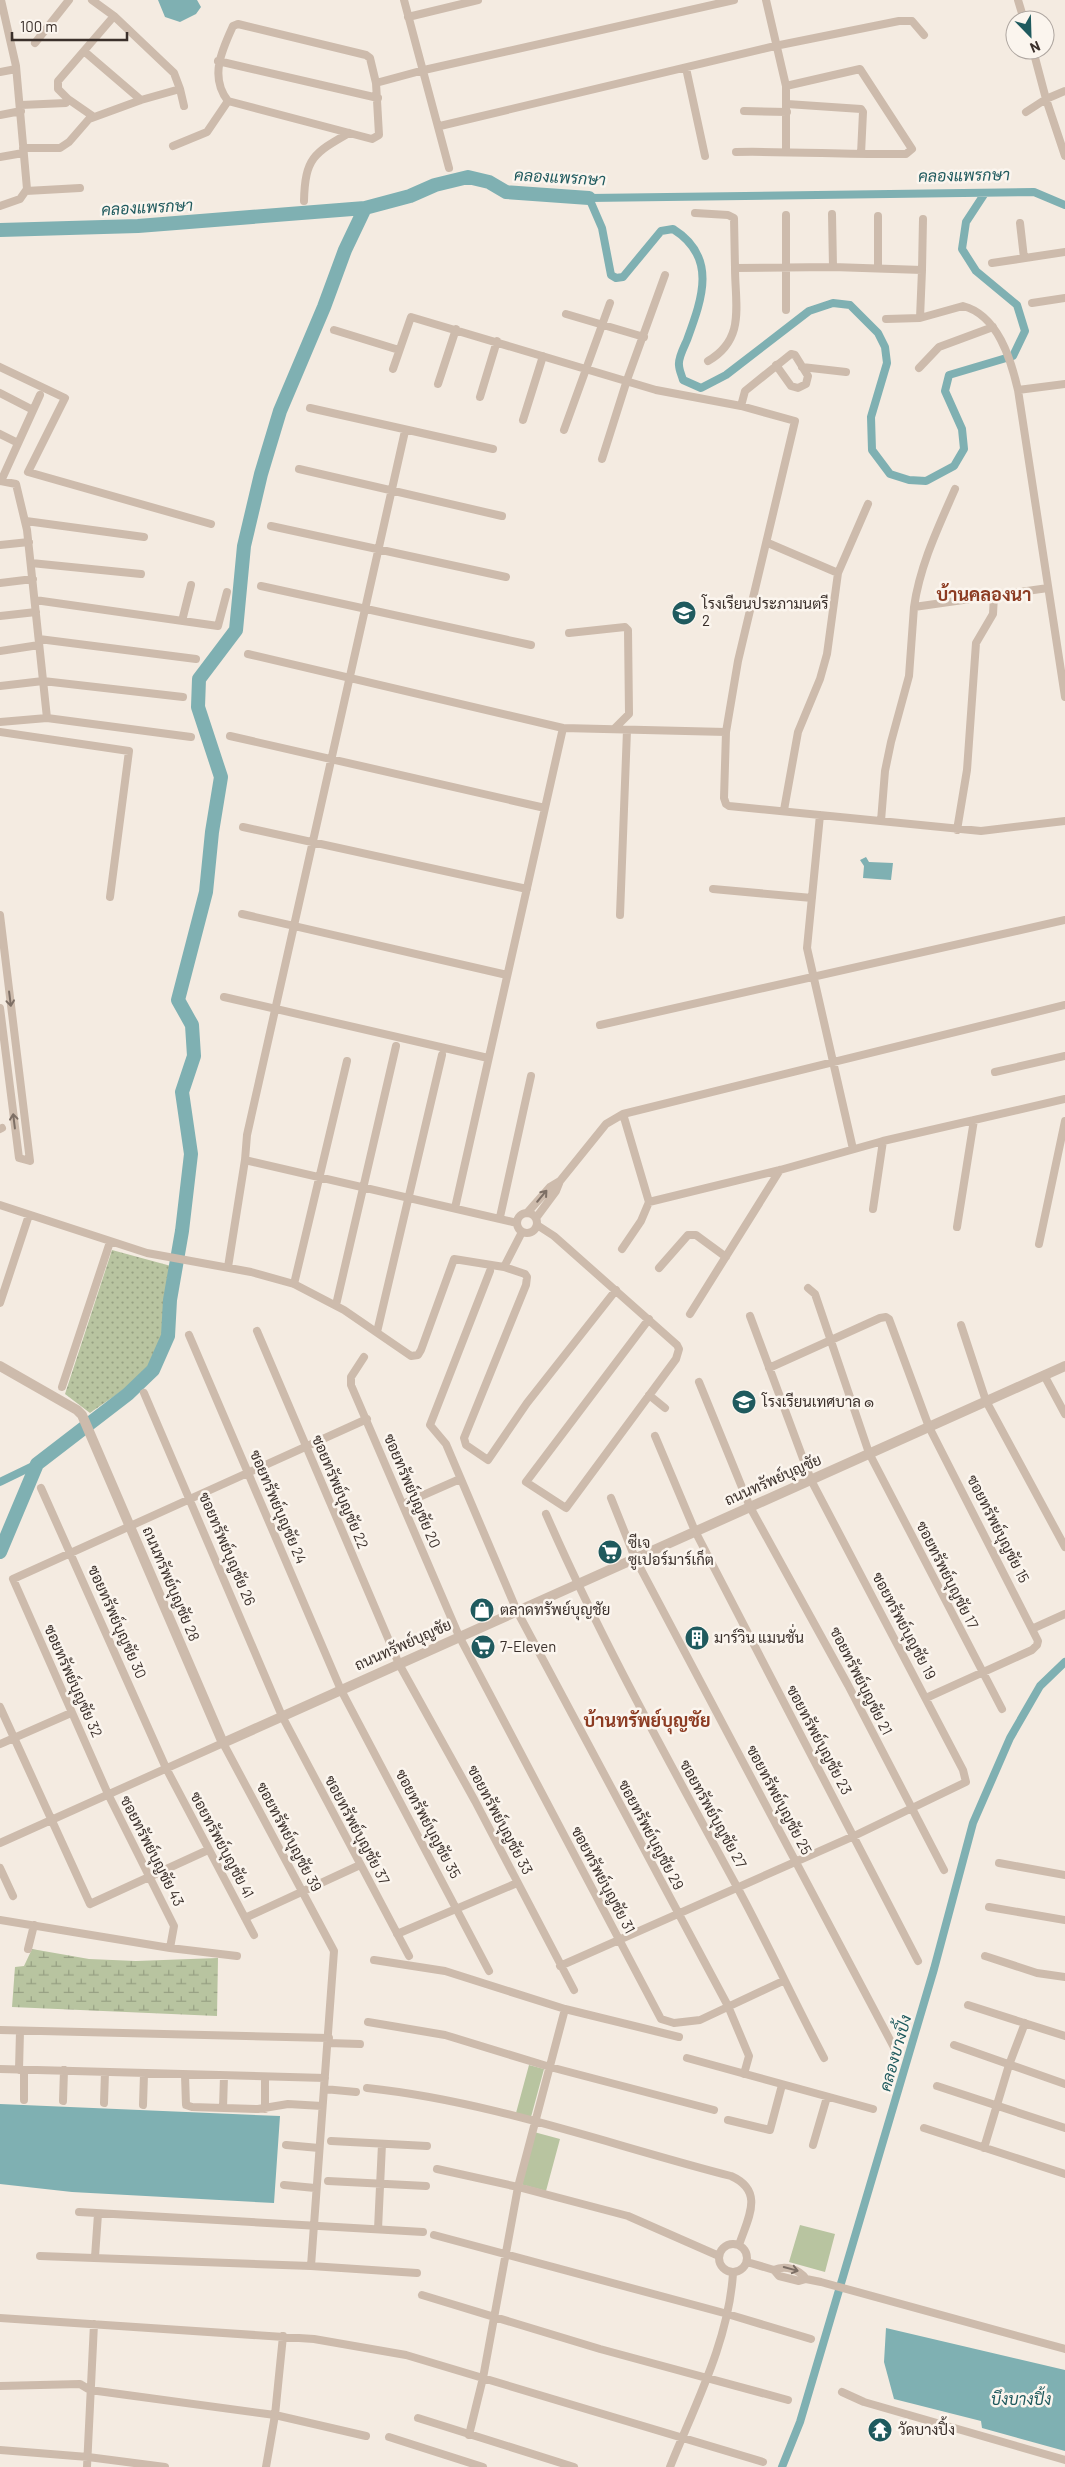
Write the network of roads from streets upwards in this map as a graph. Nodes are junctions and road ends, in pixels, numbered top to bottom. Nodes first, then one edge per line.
1 (1, 0) edge
2 (69, 0) edge
3 (92, 0) edge
4 (404, 0) edge
5 (478, 0) edge
6 (734, 0) edge
7 (766, 0) edge
8 (114, 16) junction
9 (408, 17) junction
10 (4, 28) edge
11 (924, 35) dead end
12 (35, 43) dead end
13 (775, 46) junction
14 (85, 52) junction
15 (1036, 60) edge
16 (218, 61) junction
17 (686, 68) junction
18 (16, 69) junction
19 (424, 70) junction
20 (0, 72) edge
21 (376, 83) junction
22 (786, 86) junction
23 (180, 89) junction
24 (1065, 91) edge
25 (378, 98) junction
26 (68, 99) junction
27 (1046, 99) junction
28 (141, 100) junction
29 (228, 101) junction
30 (184, 106) dead end
31 (21, 108) junction
32 (787, 108) junction
33 (744, 112) dead end
34 (1026, 112) dead end
35 (0, 115) edge
36 (94, 117) junction
37 (440, 126) junction
38 (1065, 127) edge
39 (1056, 130) junction
40 (349, 133) junction
41 (173, 146) dead end
42 (23, 151) junction
43 (786, 151) junction
44 (736, 152) dead end
45 (861, 154) junction
46 (705, 156) dead end
47 (1065, 156) edge
48 (0, 158) edge
49 (449, 168) dead end
50 (80, 188) dead end
51 (26, 191) junction
52 (304, 201) dead end
53 (0, 206) edge
54 (695, 213) dead end
55 (832, 214) dead end
56 (786, 215) dead end
57 (878, 216) dead end
58 (924, 219) dead end
59 (1020, 223) dead end
60 (1065, 252) edge
61 (1024, 258) junction
62 (992, 263) dead end
63 (833, 267) junction
64 (735, 268) junction
65 (786, 268) junction
66 (878, 268) junction
67 (922, 270) junction
68 (666, 275) dead end
69 (1065, 298) edge
70 (610, 303) dead end
71 (1032, 303) dead end
72 (786, 310) dead end
73 (566, 314) dead end
74 (920, 318) junction
75 (886, 319) dead end
76 (602, 325) junction
77 (993, 327) junction
78 (456, 329) junction
79 (334, 330) dead end
80 (644, 337) junction
81 (497, 341) junction
82 (399, 350) junction
83 (543, 356) junction
84 (708, 361) dead end
85 (776, 365) junction
86 (0, 367) edge
87 (802, 367) junction
88 (585, 368) junction
89 (918, 368) dead end
90 (393, 369) dead end
91 (846, 372) dead end
92 (627, 380) junction
93 (438, 384) dead end
94 (1065, 384) edge
95 (1018, 390) junction
96 (0, 393) edge
97 (40, 395) dead end
98 (480, 397) dead end
99 (741, 406) junction
100 (310, 408) dead end
101 (33, 410) junction
102 (523, 420) dead end
103 (564, 430) dead end
104 (405, 431) junction
105 (0, 434) edge
106 (18, 443) junction
107 (493, 449) dead end
108 (602, 459) dead end
109 (299, 469) dead end
110 (1, 479) edge
111 (955, 489) dead end
112 (391, 490) junction
113 (868, 504) dead end
114 (502, 516) dead end
115 (26, 521) junction
116 (211, 524) dead end
117 (271, 526) dead end
118 (144, 537) dead end
119 (29, 542) junction
120 (768, 544) junction
121 (0, 545) edge
122 (378, 549) junction
123 (31, 563) junction
124 (838, 573) junction
125 (141, 574) dead end
126 (506, 577) dead end
127 (32, 579) junction
128 (0, 583) edge
129 (191, 585) dead end
130 (261, 586) dead end
131 (1048, 588) junction
132 (227, 592) dead end
133 (994, 595) junction
134 (35, 600) junction
135 (914, 607) junction
136 (365, 608) junction
137 (36, 612) junction
138 (0, 616) edge
139 (182, 621) junction
140 (569, 633) dead end
141 (39, 642) junction
142 (531, 646) dead end
143 (0, 651) edge
144 (248, 654) dead end
145 (196, 660) dead end
146 (350, 677) junction
147 (43, 681) junction
148 (0, 686) edge
149 (183, 697) dead end
150 (1065, 697) edge
151 (47, 718) junction
152 (0, 722) edge
153 (563, 728) junction
154 (614, 729) junction
155 (627, 730) junction
156 (0, 732) edge
157 (726, 732) junction
158 (230, 736) dead end
159 (190, 737) dead end
160 (331, 759) junction
161 (544, 808) junction
162 (784, 810) junction
163 (820, 815) junction
164 (881, 821) junction
165 (1065, 821) edge
166 (243, 827) dead end
167 (957, 830) junction
168 (312, 843) junction
169 (527, 889) junction
170 (713, 889) dead end
171 (110, 897) dead end
172 (812, 898) junction
173 (242, 914) dead end
174 (0, 915) edge
175 (620, 915) dead end
176 (1065, 920) edge
177 (293, 925) junction
178 (507, 975) junction
179 (813, 978) junction
180 (224, 997) dead end
181 (1065, 1005) edge
182 (0, 1008) edge
183 (274, 1009) junction
184 (600, 1025) dead end
185 (396, 1046) dead end
186 (442, 1055) dead end
187 (1065, 1056) edge
188 (488, 1058) junction
189 (347, 1061) dead end
190 (832, 1061) junction
191 (995, 1072) dead end
192 (531, 1076) dead end
193 (1065, 1099) edge
194 (623, 1114) junction
195 (974, 1120) junction
196 (1065, 1121) edge
197 (883, 1142) junction
198 (853, 1149) junction
199 (245, 1160) junction
200 (780, 1170) junction
201 (319, 1177) junction
202 (560, 1181) junction
203 (365, 1187) junction
204 (409, 1198) junction
205 (649, 1202) junction
206 (0, 1205) edge
207 (454, 1208) junction
208 (873, 1209) dead end
209 (528, 1213) junction
210 (29, 1215) junction
211 (500, 1217) junction
212 (537, 1222) junction
213 (518, 1223) junction
214 (957, 1227) dead end
215 (522, 1232) junction
216 (110, 1242) junction
217 (1039, 1244) dead end
218 (622, 1249) dead end
219 (726, 1257) junction
220 (228, 1267) junction
221 (504, 1267) junction
222 (659, 1268) dead end
223 (490, 1271) dead end
224 (294, 1284) junction
225 (808, 1288) dead end
226 (616, 1290) junction
227 (0, 1303) edge
228 (336, 1305) junction
229 (690, 1314) dead end
230 (750, 1316) dead end
231 (649, 1320) junction
232 (961, 1325) dead end
233 (257, 1332) dead end
234 (377, 1332) junction
235 (189, 1335) dead end
236 (830, 1341) junction
237 (364, 1358) dead end
238 (0, 1366) edge
239 (1065, 1366) edge
240 (769, 1368) junction
241 (1044, 1375) junction
242 (699, 1382) dead end
243 (62, 1387) dead end
244 (144, 1393) dead end
245 (649, 1395) junction
246 (986, 1401) junction
247 (665, 1408) dead end
248 (1065, 1414) edge
249 (367, 1419) junction
250 (929, 1427) junction
251 (655, 1436) dead end
252 (306, 1447) junction
253 (870, 1454) junction
254 (250, 1473) junction
255 (460, 1478) junction
256 (811, 1480) junction
257 (41, 1488) dead end
258 (610, 1498) dead end
259 (191, 1499) junction
260 (403, 1504) junction
261 (750, 1507) junction
262 (546, 1514) dead end
263 (130, 1526) junction
264 (695, 1531) junction
265 (1065, 1547) edge
266 (71, 1553) junction
267 (635, 1558) junction
268 (577, 1584) junction
269 (517, 1611) junction
270 (1065, 1614) edge
271 (1034, 1628) junction
272 (459, 1636) junction
273 (399, 1664) junction
274 (982, 1671) junction
275 (341, 1690) junction
276 (926, 1698) junction
277 (0, 1707) edge
278 (1002, 1709) dead end
279 (71, 1713) junction
280 (282, 1716) junction
281 (14, 1738) junction
282 (223, 1742) junction
283 (0, 1744) edge
284 (166, 1768) junction
285 (108, 1794) junction
286 (910, 1809) junction
287 (50, 1820) junction
288 (854, 1836) junction
289 (0, 1842) edge
290 (208, 1850) junction
291 (796, 1861) junction
292 (999, 1863) dead end
293 (360, 1865) junction
294 (0, 1868) edge
295 (944, 1870) dead end
296 (1065, 1875) edge
297 (150, 1876) junction
298 (517, 1883) junction
299 (737, 1888) junction
300 (302, 1891) junction
301 (13, 1896) dead end
302 (989, 1907) dead end
303 (457, 1908) junction
304 (677, 1914) junction
305 (245, 1918) junction
306 (0, 1920) edge
307 (1065, 1920) edge
308 (34, 1925) junction
309 (397, 1934) junction
310 (254, 1935) dead end
311 (619, 1940) junction
312 (28, 1948) dead end
313 (170, 1948) junction
314 (237, 1956) dead end
315 (409, 1956) dead end
316 (985, 1956) dead end
317 (374, 1960) dead end
318 (918, 1962) dead end
319 (560, 1966) junction
320 (489, 1971) dead end
321 (1065, 1977) edge
322 (783, 1981) junction
323 (574, 1990) dead end
324 (968, 2005) dead end
325 (728, 2006) junction
326 (565, 2009) junction
327 (368, 2022) dead end
328 (1025, 2023) junction
329 (0, 2030) edge
330 (20, 2030) junction
331 (1065, 2036) edge
332 (679, 2037) dead end
333 (328, 2040) junction
334 (360, 2044) dead end
335 (954, 2045) dead end
336 (898, 2055) dead end
337 (687, 2058) dead end
338 (824, 2058) dead end
339 (1009, 2065) junction
340 (550, 2067) junction
341 (0, 2069) edge
342 (22, 2070) junction
343 (64, 2070) junction
344 (105, 2072) junction
345 (144, 2074) junction
346 (744, 2074) junction
347 (185, 2075) junction
348 (224, 2076) junction
349 (265, 2077) junction
350 (325, 2078) junction
351 (1065, 2084) edge
352 (782, 2085) junction
353 (937, 2086) dead end
354 (367, 2088) dead end
355 (324, 2089) junction
356 (356, 2092) dead end
357 (827, 2097) junction
358 (24, 2100) dead end
359 (64, 2101) dead end
360 (104, 2103) dead end
361 (143, 2105) dead end
362 (322, 2106) junction
363 (996, 2106) junction
364 (223, 2108) junction
365 (265, 2109) junction
366 (873, 2109) dead end
367 (714, 2110) dead end
368 (728, 2120) dead end
369 (534, 2121) junction
370 (924, 2128) dead end
371 (1065, 2128) edge
372 (331, 2141) dead end
373 (382, 2144) junction
374 (286, 2145) dead end
375 (813, 2145) dead end
376 (428, 2146) dead end
377 (319, 2148) junction
378 (984, 2148) junction
379 (438, 2169) dead end
380 (1065, 2174) edge
381 (328, 2181) dead end
382 (380, 2184) junction
383 (284, 2185) dead end
384 (426, 2186) dead end
385 (518, 2186) junction
386 (315, 2188) junction
387 (79, 2212) dead end
388 (98, 2214) junction
389 (313, 2225) junction
390 (378, 2229) junction
391 (423, 2232) dead end
392 (434, 2235) dead end
393 (740, 2245) junction
394 (504, 2254) junction
395 (40, 2256) dead end
396 (719, 2256) junction
397 (95, 2257) junction
398 (747, 2262) junction
399 (311, 2266) junction
400 (417, 2273) dead end
401 (733, 2273) junction
402 (422, 2295) dead end
403 (727, 2313) junction
404 (494, 2316) junction
405 (0, 2318) edge
406 (94, 2324) junction
407 (283, 2336) junction
408 (810, 2339) dead end
409 (1065, 2350) edge
410 (707, 2377) junction
411 (483, 2378) junction
412 (0, 2386) edge
413 (90, 2390) junction
414 (842, 2392) dead end
415 (788, 2400) dead end
416 (275, 2416) junction
417 (418, 2418) dead end
418 (469, 2435) junction
419 (366, 2436) dead end
420 (389, 2437) dead end
421 (682, 2438) junction
422 (0, 2450) edge
423 (88, 2457) junction
424 (1065, 2460) edge
425 (763, 2462) dead end
426 (87, 2467) edge
427 (165, 2467) edge
428 (266, 2467) edge
429 (483, 2467) edge
430 (574, 2467) edge
431 (670, 2467) edge

1 - 10 street
2 - 12 street
3 - 8 street
4 - 9 street
5 - 9 street
6 - 19 street
7 - 13 street
8 - 14 street
8 - 23 street
9 - 19 street
10 - 18 street
11 - 13 street
13 - 17 street
13 - 22 street
14 - 26 street
14 - 28 street
15 - 27 street
16 - 21 street
16 - 25 street
16 - 29 street
17 - 37 street
17 - 46 street
18 - 20 street
18 - 31 street
19 - 21 street
19 - 37 street
21 - 25 street
22 - 32 street
22 - 45 street
23 - 28 street
23 - 30 street
24 - 27 street
25 - 40 street
26 - 31 street
26 - 36 street
27 - 34 street
27 - 39 street
28 - 36 street
29 - 40 street
29 - 41 street
31 - 35 street
31 - 42 street
32 - 33 street
32 - 43 street
32 - 45 street
36 - 42 street
37 - 49 street
38 - 39 street
39 - 47 street
40 - 52 street
42 - 48 street
42 - 51 street
43 - 44 street
43 - 45 street
50 - 51 street
51 - 53 street
54 - 64 street
55 - 63 street
56 - 65 street
57 - 66 street
58 - 67 street
59 - 61 street
60 - 61 street
61 - 62 street
63 - 65 street
63 - 66 street
64 - 65 street
64 - 84 street
65 - 72 street
66 - 67 street
67 - 74 street
68 - 80 street
69 - 71 street
70 - 76 street
73 - 76 street
74 - 75 street
74 - 77 street
76 - 80 street
76 - 88 street
77 - 89 street
77 - 95 street
78 - 81 street
78 - 82 street
78 - 93 street
79 - 82 street
80 - 92 street
81 - 83 street
81 - 98 street
82 - 90 street
83 - 88 street
83 - 102 street
85 - 87 street
85 - 87 street
85 - 99 street
86 - 116 street
87 - 91 street
88 - 92 street
88 - 103 street
92 - 99 street
92 - 108 street
94 - 95 street
95 - 131 street
96 - 101 street
97 - 101 street
99 - 120 street
100 - 104 street
101 - 106 street
104 - 107 street
104 - 112 street
105 - 106 street
106 - 110 street
109 - 112 street
110 - 115 street
111 - 135 street
112 - 114 street
112 - 122 street
113 - 124 street
115 - 118 street
115 - 119 street
117 - 122 street
119 - 121 street
119 - 123 street
120 - 124 street
120 - 157 street
122 - 126 street
122 - 136 street
123 - 125 street
123 - 127 street
124 - 162 street
127 - 128 street
127 - 134 street
129 - 139 street
130 - 136 street
131 - 133 street
131 - 150 street
132 - 139 street
133 - 135 street
133 - 167 street
134 - 137 street
134 - 139 street
135 - 164 street
136 - 142 street
136 - 146 street
137 - 138 street
137 - 141 street
140 - 154 street
141 - 143 street
141 - 145 street
141 - 147 street
144 - 146 street
146 - 153 street
146 - 160 street
147 - 148 street
147 - 149 street
147 - 151 street
151 - 152 street
151 - 159 street
153 - 154 street
153 - 161 street
154 - 155 street
155 - 157 street
155 - 175 street
156 - 171 street
157 - 162 street
158 - 160 street
160 - 161 street
160 - 168 street
161 - 169 street
162 - 163 street
163 - 164 street
163 - 172 street
164 - 167 street
165 - 167 street
166 - 168 street
168 - 169 street
168 - 177 street
169 - 178 street
170 - 172 street
172 - 179 street
173 - 177 street
174 -> 182 street
176 - 179 street
177 - 178 street
177 - 183 street
178 - 188 street
179 - 184 street
179 - 190 street
180 - 183 street
181 - 190 street
183 - 188 street
183 - 199 street
185 - 203 street
186 - 204 street
187 - 191 street
188 - 207 street
189 - 201 street
190 - 194 street
190 - 198 street
192 - 211 street
193 - 195 street
194 - 202 street
194 - 205 street
195 - 197 street
195 - 214 street
196 - 217 street
197 - 198 street
197 - 208 street
198 - 200 street
199 - 201 street
199 - 220 street
200 - 205 street
200 - 219 street
201 - 203 street
201 - 224 street
209 -> 202 street
202 - 212 street
203 - 204 street
203 - 228 street
204 - 207 street
204 - 234 street
205 - 218 street
206 - 210 street
207 - 211 street
209 - 212 street
209 - 213 street
210 - 216 street
210 - 227 street
211 - 213 street
212 - 215 street
212 - 226 street
213 - 215 street
215 - 221 street
216 - 220 street
216 - 243 street
219 - 222 street
219 - 229 street
220 - 224 street
221 - 226 street
221 - 234 street
223 - 255 street, ซอยทรัพย์บุญชัย 29
224 - 228 street
225 - 236 street, ซอยทรัพย์บุญชัย 17
226 - 231 street
228 - 234 street
230 - 240 street, ซอยทรัพย์บุญชัย 19
231 - 245 street
231 - 245 street
232 - 246 street
233 - 252 street, ซอยทรัพย์บุญชัย 22
235 - 254 street, ซอยทรัพย์บุญชัย 24
236 - 240 street
236 - 250 street, ซอยทรัพย์บุญชัย 15
236 - 253 street, ซอยทรัพย์บุญชัย 17
237 - 249 street, ซอยทรัพย์บุญชัย 20
238 - 263 street, ถนนทรัพย์บุญชัย 28
239 - 241 street, ถนนทรัพย์บุญชัย
240 - 256 street, ซอยทรัพย์บุญชัย 19
241 - 246 street, ถนนทรัพย์บุญชัย
241 - 248 street
242 - 261 street, ซอยทรัพย์บุญชัย 21
244 - 259 street, ซอยทรัพย์บุญชัย 26
245 - 247 street
246 - 250 street, ถนนทรัพย์บุญชัย
246 - 265 street
249 - 252 street
249 - 260 street, ซอยทรัพย์บุญชัย 20
250 - 253 street, ถนนทรัพย์บุญชัย
250 - 271 street, ซอยทรัพย์บุญชัย 15
251 - 264 street, ซอยทรัพย์บุญชัย 23
252 - 254 street
252 - 273 street, ซอยทรัพย์บุญชัย 22
253 - 256 street, ถนนทรัพย์บุญชัย
253 - 274 street, ซอยทรัพย์บุญชัย 17
254 - 259 street
254 - 275 street, ซอยทรัพย์บุญชัย 24
255 - 260 street
255 - 269 street, ซอยทรัพย์บุญชัย 29
256 - 261 street, ถนนทรัพย์บุญชัย
256 - 276 street, ซอยทรัพย์บุญชัย 19
257 - 266 street, ซอยทรัพย์บุญชัย 30
258 - 267 street, ซอยทรัพย์บุญชัย 25
259 - 263 street
259 - 280 street, ซอยทรัพย์บุญชัย 26
260 - 272 street, ซอยทรัพย์บุญชัย 20
261 - 264 street, ถนนทรัพย์บุญชัย
261 - 286 street, ซอยทรัพย์บุญชัย 21
262 - 268 street, ซอยทรัพย์บุญชัย 27
263 - 266 street
263 - 282 street, ถนนทรัพย์บุญชัย 28
264 - 267 street, ถนนทรัพย์บุญชัย
264 - 288 street, ซอยทรัพย์บุญชัย 23
266 - 279 street, ซอยทรัพย์บุญชัย 32
266 - 284 street, ซอยทรัพย์บุญชัย 30
267 - 268 street, ถนนทรัพย์บุญชัย
267 - 291 street, ซอยทรัพย์บุญชัย 25
268 - 269 street, ถนนทรัพย์บุญชัย
268 - 299 street, ซอยทรัพย์บุญชัย 27
269 - 272 street, ถนนทรัพย์บุญชัย
269 - 304 street, ซอยทรัพย์บุญชัย 29
270 - 271 street
271 - 274 street, ซอยทรัพย์บุญชัย 15
272 - 273 street, ถนนทรัพย์บุญชัย
272 - 311 street, ซอยทรัพย์บุญชัย 31
273 - 275 street, ถนนทรัพย์บุญชัย
273 - 298 street, ซอยทรัพย์บุญชัย 33
274 - 276 street
274 - 278 street, ซอยทรัพย์บุญชัย 17
275 - 280 street, ถนนทรัพย์บุญชัย
275 - 303 street, ซอยทรัพย์บุญชัย 35
276 - 286 street, ซอยทรัพย์บุญชัย 19
277 - 281 street
279 - 281 street
279 - 285 street, ซอยทรัพย์บุญชัย 32
280 - 282 street, ถนนทรัพย์บุญชัย
280 - 293 street, ซอยทรัพย์บุญชัย 37
281 - 283 street
281 - 287 street
282 - 284 street, ถนนทรัพย์บุญชัย
282 - 300 street, ซอยทรัพย์บุญชัย 39
284 - 285 street, ถนนทรัพย์บุญชัย
284 - 290 street, ซอยทรัพย์บุญชัย 41
285 - 287 street, ถนนทรัพย์บุญชัย
285 - 297 street, ซอยทรัพย์บุญชัย 43
286 - 288 street
286 - 295 street, ซอยทรัพย์บุญชัย 21
287 - 289 street, ถนนทรัพย์บุญชัย
287 - 297 street
288 - 291 street
288 - 318 street, ซอยทรัพย์บุญชัย 23
290 - 297 street
290 - 305 street, ซอยทรัพย์บุญชัย 41
291 - 299 street
291 - 336 street, ซอยทรัพย์บุญชัย 25
292 - 296 street
293 - 300 street
293 - 309 street, ซอยทรัพย์บุญชัย 37
294 - 301 street
297 - 313 street, ซอยทรัพย์บุญชัย 43
298 - 303 street
298 - 319 street, ซอยทรัพย์บุญชัย 33
299 - 304 street
299 - 322 street, ซอยทรัพย์บุญชัย 27
300 - 305 street
300 - 333 street, ซอยทรัพย์บุญชัย 39
302 - 307 street
303 - 309 street
303 - 320 street, ซอยทรัพย์บุญชัย 35
304 - 311 street
304 - 325 street, ซอยทรัพย์บุญชัย 29
305 - 310 street, ซอยทรัพย์บุญชัย 41
306 - 308 street
308 - 312 street
308 - 313 street
309 - 315 street, ซอยทรัพย์บุญชัย 37
311 - 319 street
311 - 325 street, ซอยทรัพย์บุญชัย 31
313 - 314 street
316 - 321 street
317 - 326 street
319 - 323 street, ซอยทรัพย์บุญชัย 33
322 - 325 street, ซอยทรัพย์บุญชัย 31
322 - 338 street, ซอยทรัพย์บุญชัย 27
324 - 328 street
325 - 346 street, ซอยทรัพย์บุญชัย 29
326 - 332 street
326 - 340 street
327 - 340 street
328 - 331 street
328 - 339 street
329 - 330 street
330 - 333 street
330 - 342 street
333 - 334 street
333 - 350 street
335 - 339 street
337 - 346 street
339 - 351 street
339 - 363 street
340 - 367 street
340 - 369 street
341 - 342 street
342 - 343 street
342 - 358 street
343 - 344 street
343 - 359 street
344 - 345 street
344 - 360 street
345 - 347 street
345 - 361 street
346 - 352 street
347 - 348 street
347 - 364 street
348 - 349 street
348 - 364 street
349 - 350 street
349 - 365 street
350 - 355 street
352 - 357 street
352 - 368 street
353 - 363 street
354 - 369 street
355 - 356 street
355 - 362 street
357 - 366 street
357 - 375 street
362 - 365 street
362 - 377 street
363 - 371 street
363 - 378 street
364 - 365 street
369 - 385 street
369 - 393 street
370 - 378 street
372 - 373 street
373 - 376 street
373 - 382 street
374 - 377 street
377 - 386 street
378 - 380 street
379 - 385 street
381 - 382 street
382 - 384 street
382 - 390 street
383 - 386 street
385 - 394 street
385 - 396 street
386 - 389 street
387 - 388 street
388 - 389 street
388 - 397 street
389 - 390 street
389 - 399 street
390 - 391 street
392 - 394 street
393 - 396 street
393 - 398 street
394 - 403 street
394 - 404 street
395 - 397 street
396 - 401 street
397 - 399 street
398 - 401 street
398 - 409 street
399 - 400 street
401 - 403 street
402 - 404 street
403 - 408 street
403 - 410 street
404 - 410 street
404 - 411 street
405 - 406 street
406 - 407 street
406 - 413 street
407 - 411 street
407 - 416 street
410 - 415 street
410 - 421 street
411 - 418 street
411 - 421 street
412 - 413 street
413 - 416 street
413 - 423 street
414 - 424 street
416 - 419 street
416 - 428 street
417 - 418 street
418 - 430 street
420 - 429 street
421 - 425 street
421 - 431 street
422 - 423 street
423 - 426 street
423 - 427 street

